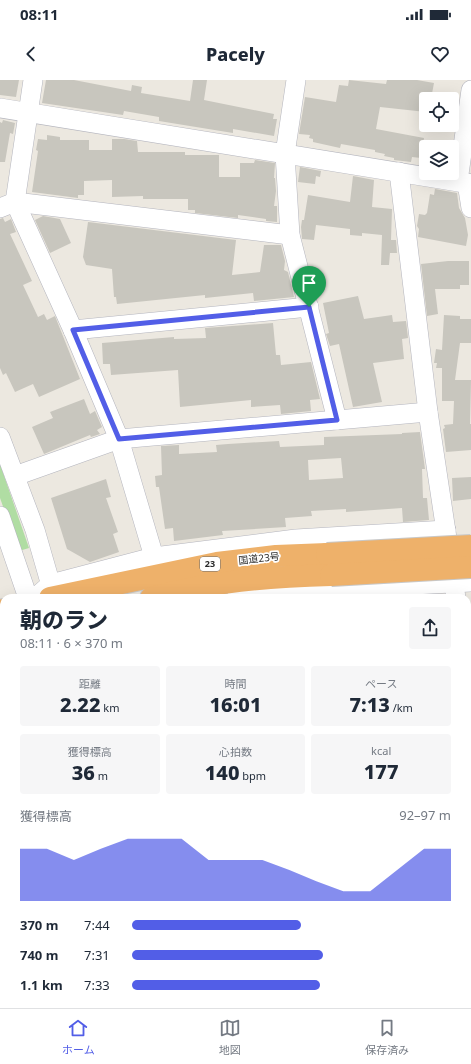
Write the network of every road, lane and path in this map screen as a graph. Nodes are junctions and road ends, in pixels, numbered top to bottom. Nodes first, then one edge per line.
1 (33, 80) edge
2 (296, 80) edge
3 (461, 80) edge
4 (471, 82) edge
5 (471, 90) edge
6 (0, 108) edge
7 (28, 112) junction
8 (285, 154) junction
9 (399, 172) junction
10 (465, 183) edge
11 (8, 205) edge
12 (471, 208) edge
13 (290, 235) junction
14 (309, 307) junction
15 (73, 330) junction
16 (428, 412) junction
17 (337, 420) junction
18 (0, 437) edge
19 (119, 439) junction
20 (15, 476) junction
21 (0, 516) edge
22 (446, 530) junction
23 (471, 546) edge
24 (154, 557) junction
25 (471, 567) edge
26 (460, 588) edge
27 (27, 594) edge
28 (49, 594) edge
29 (52, 594) edge
30 (54, 594) edge
31 (168, 594) edge
32 (271, 594) edge

1 - 7 street
2 - 8 street
3 - 4 street
5 - 10 street
6 - 7 street
7 - 8 street
7 - 11 street
8 - 9 street
8 - 13 street
9 - 10 street
9 - 16 street
10 - 12 street
11 - 13 street
11 - 15 street
13 - 14 street
14 - 15 street
14 - 17 street
15 - 19 street
16 - 17 street
16 - 22 street
17 - 19 street
18 - 20 street
19 - 20 street
19 - 24 street
20 - 28 street
21 - 27 street
22 - 24 street
22 - 26 street
23 - 30 highway, 国道23号 / 23, bridge
24 - 29 street
25 - 31 highway, 国道23号 / 23, bridge
26 - 32 street

